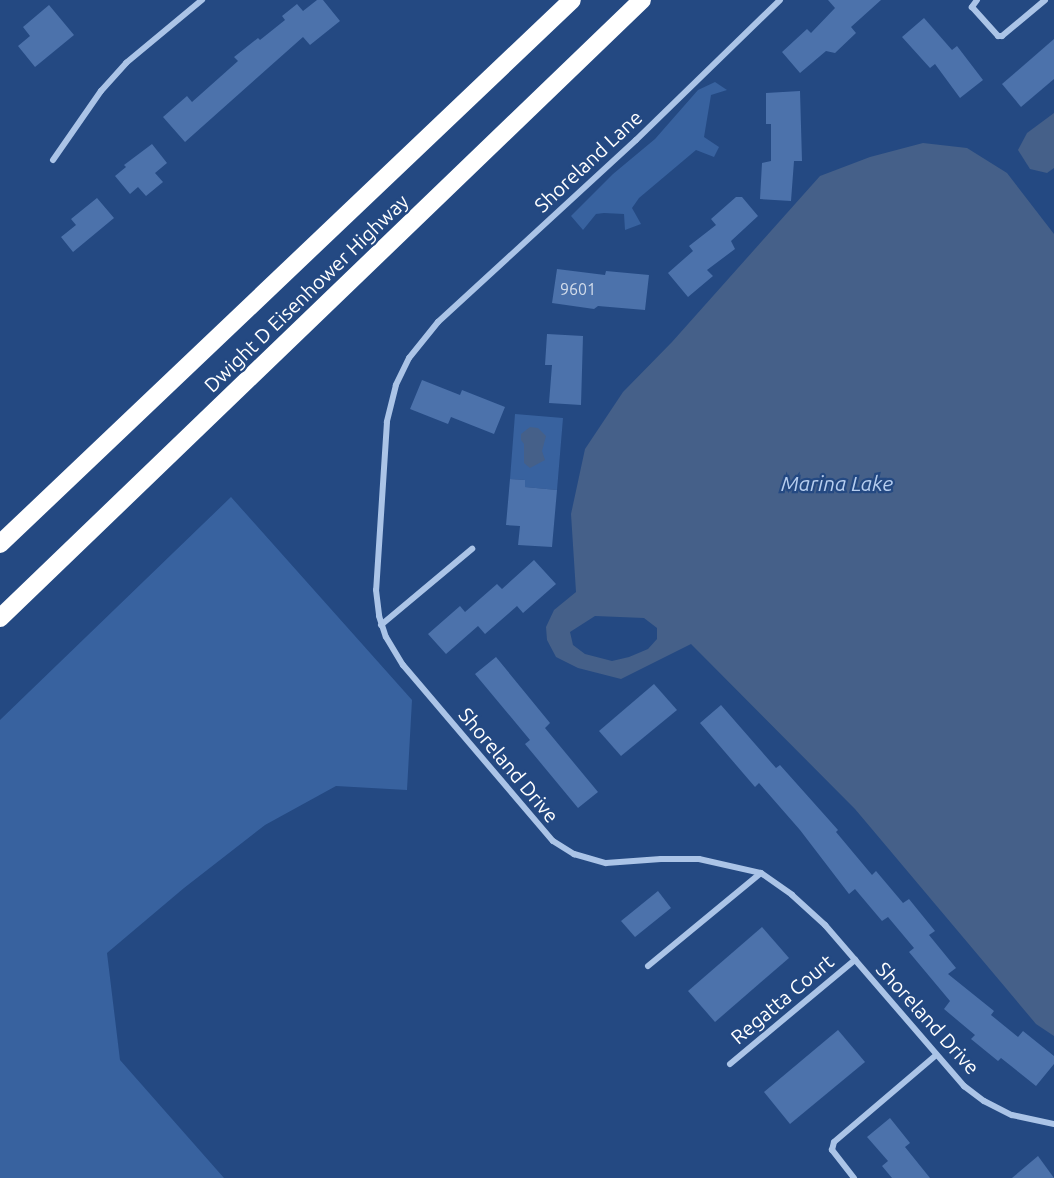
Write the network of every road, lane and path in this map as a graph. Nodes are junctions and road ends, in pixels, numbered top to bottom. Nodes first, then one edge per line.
1 (202, 0) edge
2 (572, 0) edge
3 (642, 0) edge
4 (780, 0) edge
5 (977, 0) edge
6 (1045, 0) edge
7 (53, 160) dead end
8 (418, 344) joint
9 (0, 544) edge
10 (471, 549) dead end
11 (0, 618) edge
12 (381, 625) junction
13 (761, 873) junction
14 (855, 960) junction
15 (648, 966) dead end
16 (935, 1056) junction
17 (730, 1064) dead end
18 (1054, 1124) edge
19 (854, 1178) edge

1 - 7 street
2 - 9 highway, Dwight D Eisenhower Highway
3 - 11 highway, Dwight D Eisenhower Highway
4 - 8 street, Shoreland Lane
5 - 6 street
8 - 12 street, Shoreland Drive
10 - 12 street
12 - 13 street, Shoreland Drive
13 - 14 street, Shoreland Drive
13 - 15 street
14 - 16 street, Shoreland Drive
14 - 17 street, Regatta Court
16 - 18 street, Shoreland Drive
16 - 19 street

